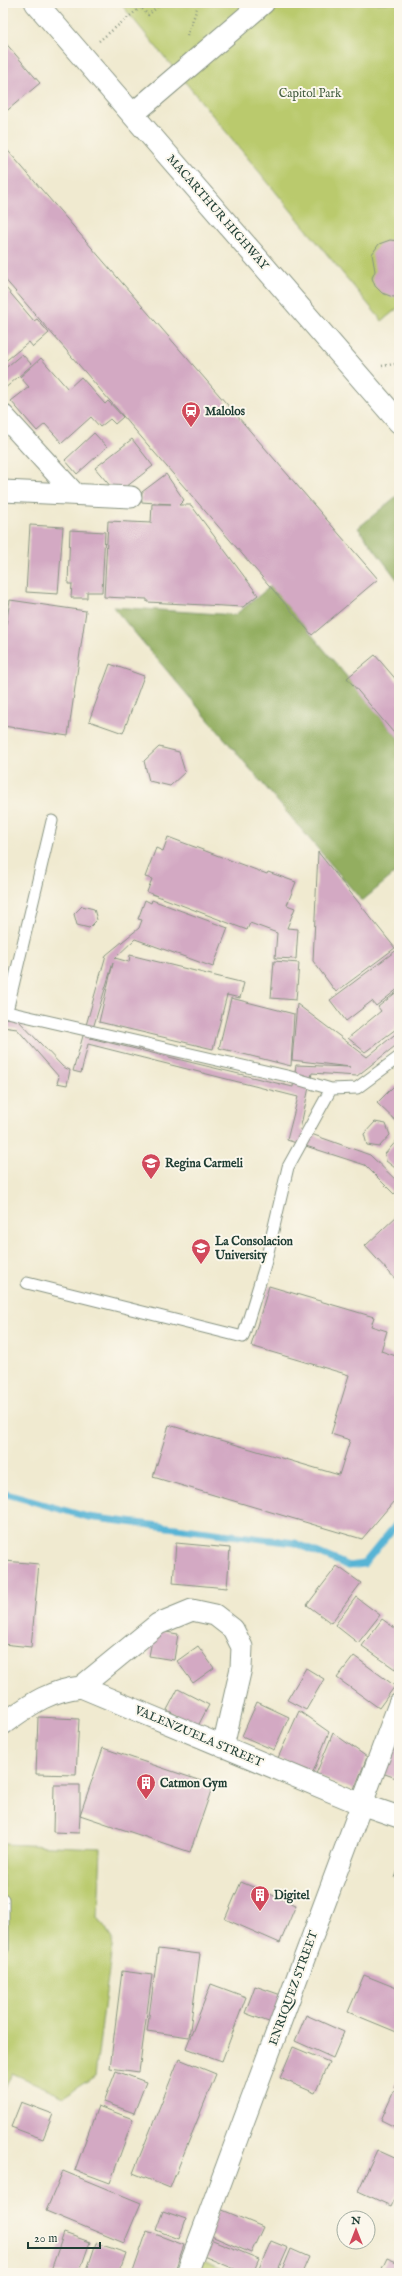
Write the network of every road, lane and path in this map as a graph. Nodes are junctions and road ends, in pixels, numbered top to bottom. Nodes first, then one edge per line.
1 (36, 3) edge
2 (137, 3) edge
3 (162, 3) edge
4 (263, 3) edge
5 (141, 7) junction
6 (81, 55) junction
7 (133, 114) junction
8 (3, 415) edge
9 (399, 422) edge
10 (3, 491) edge
11 (75, 494) junction
12 (131, 497) dead end
13 (52, 821) dead end
14 (5, 1011) edge
15 (399, 1057) edge
16 (331, 1088) junction
17 (27, 1283) dead end
18 (81, 1688) junction
19 (399, 1704) edge
20 (3, 1724) edge
21 (223, 1747) junction
22 (361, 1804) junction
23 (399, 1817) edge
24 (3, 1899) edge
25 (3, 1949) edge
26 (187, 2273) edge

1 - 6 main road, MACARTHUR HIGHWAY
2 - 5 path
3 - 5 path
4 - 7 main road
5 - 6 path
6 - 7 main road, MACARTHUR HIGHWAY
7 - 9 main road, MACARTHUR HIGHWAY
8 - 11 street
10 - 11 street
11 - 12 street
13 - 14 lane
14 - 16 lane
15 - 16 lane
16 - 17 lane
18 - 20 street, VALENZUELA STREET
18 - 21 street, VALENZUELA STREET
18 - 21 street
19 - 22 street, ENRIQUEZ STREET
21 - 22 street, VALENZUELA STREET
22 - 23 street, VALENZUELA STREET
22 - 26 street, ENRIQUEZ STREET
24 - 25 lane

